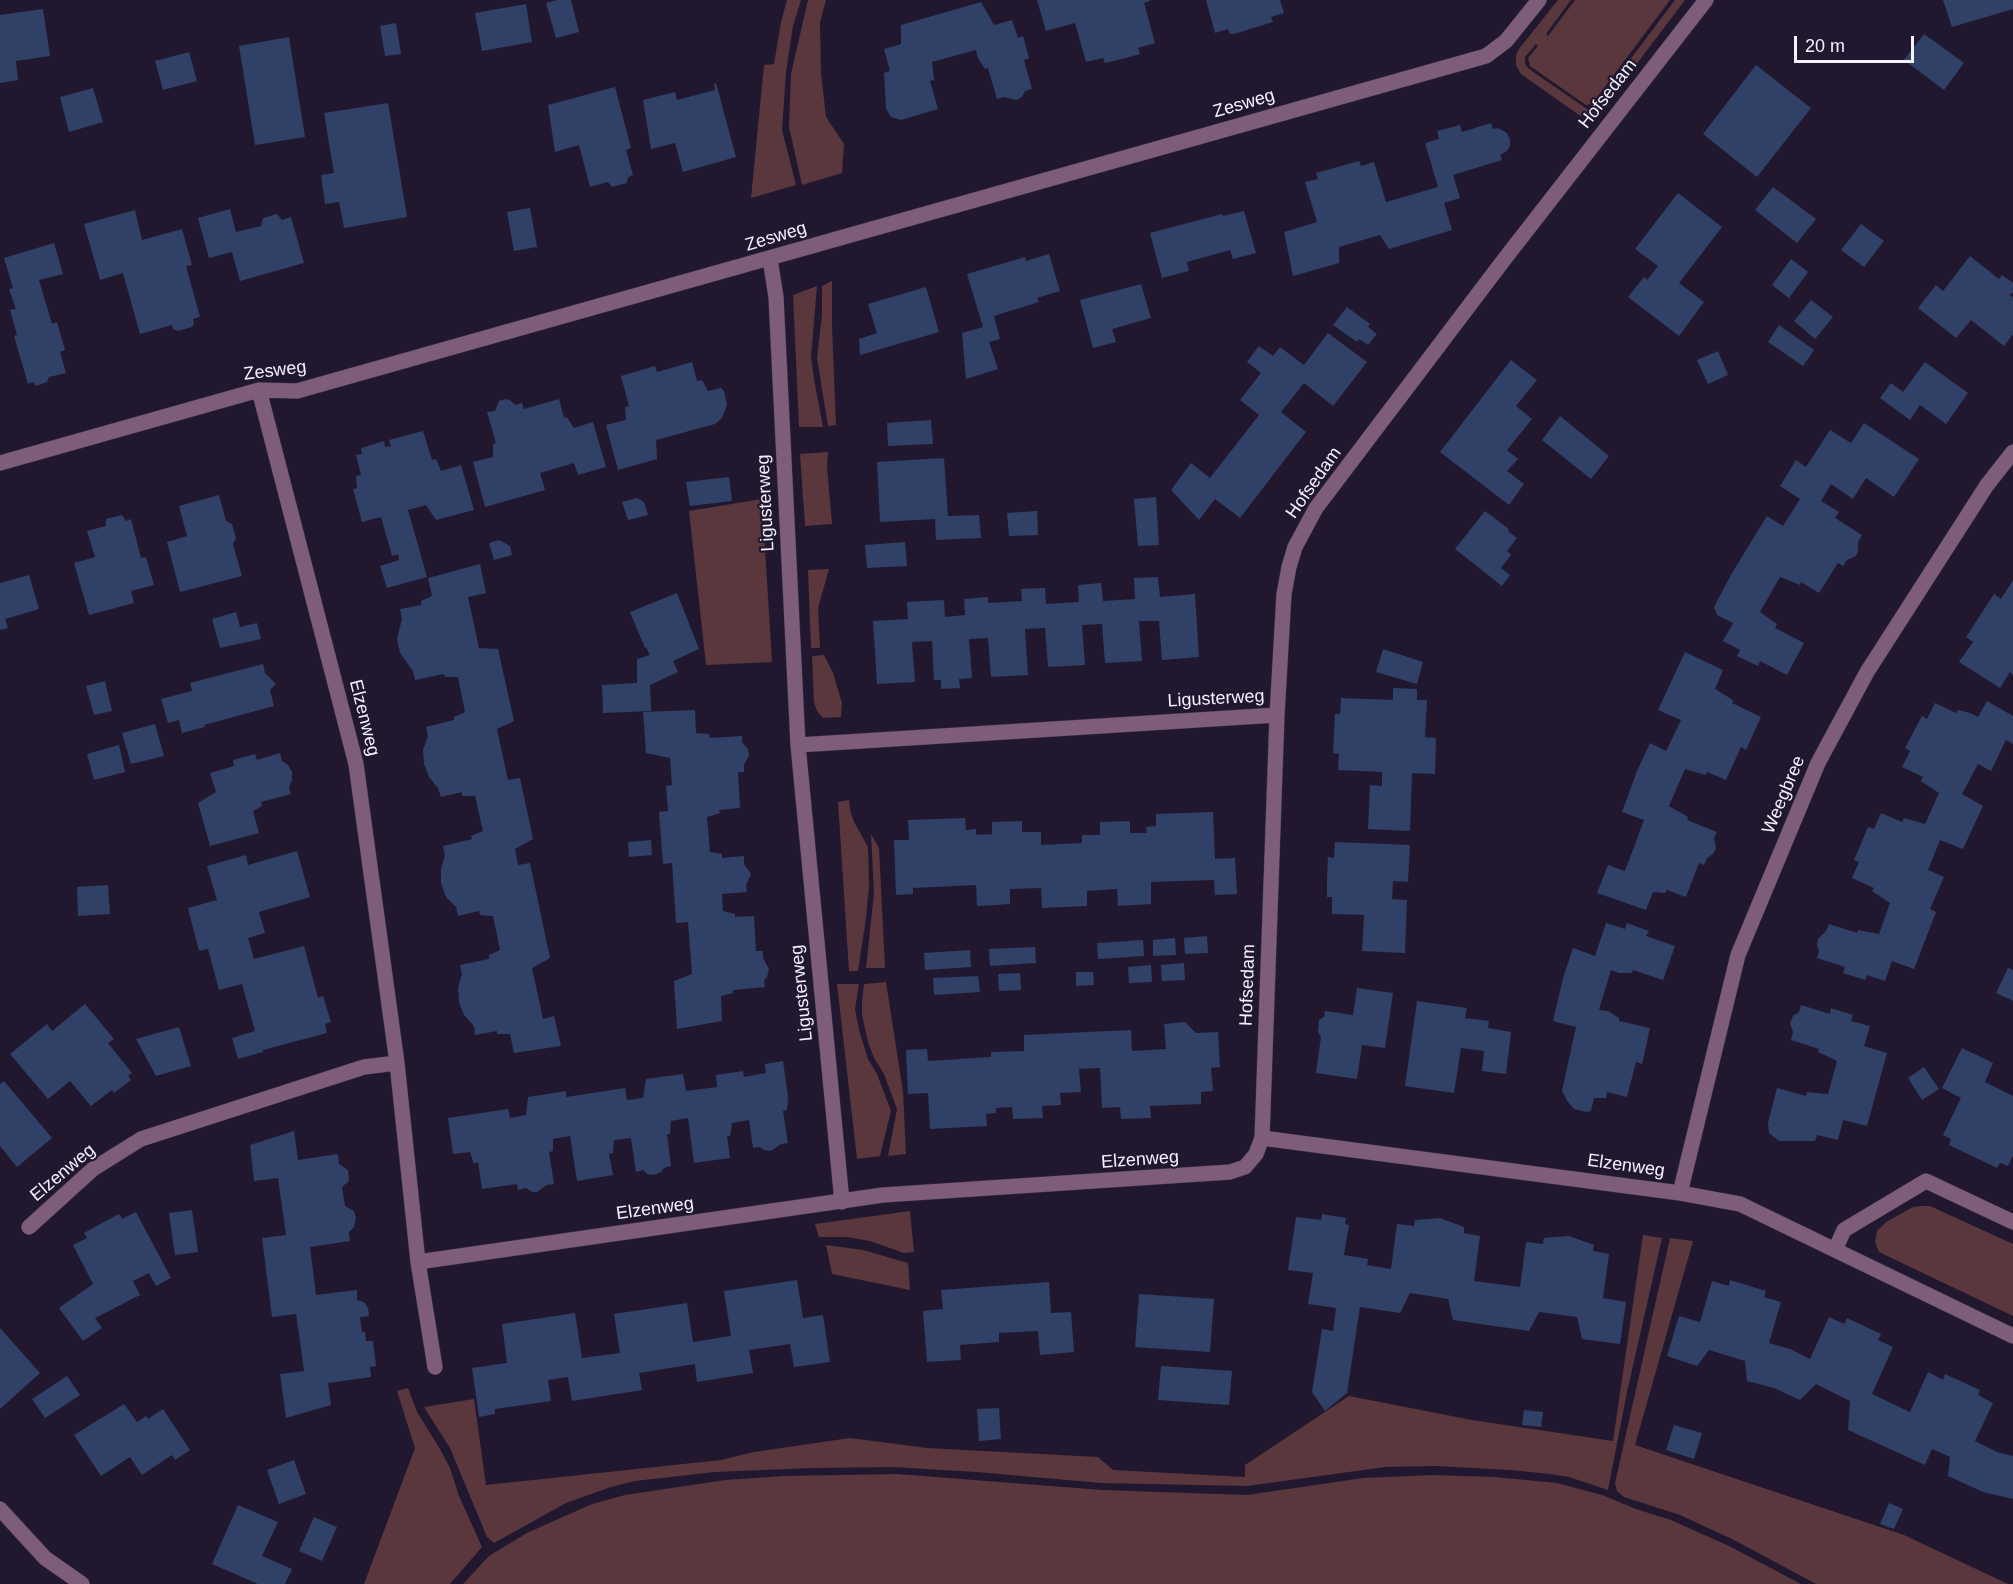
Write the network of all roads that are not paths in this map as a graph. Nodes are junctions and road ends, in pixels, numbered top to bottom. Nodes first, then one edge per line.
1 (1539, 0) edge
2 (1706, 0) edge
3 (770, 259) junction
4 (259, 390) junction
5 (2013, 452) edge
6 (0, 463) edge
7 (1277, 715) junction
8 (798, 745) junction
9 (397, 1063) junction
10 (1262, 1138) junction
11 (1680, 1193) junction
12 (842, 1202) junction
13 (2013, 1222) edge
14 (29, 1227) dead end
15 (1835, 1250) junction
16 (418, 1262) junction
17 (2013, 1336) edge
18 (435, 1367) dead end
19 (0, 1509) edge
20 (81, 1584) edge

1 - 3 street, Zesweg
2 - 7 street, Hofsedam
3 - 4 street, Zesweg
3 - 8 street, Ligusterweg
4 - 6 street, Zesweg
4 - 9 street, Elzenweg
5 - 11 street, Weegbree
7 - 8 street, Ligusterweg
7 - 10 street, Hofsedam
8 - 12 street, Ligusterweg
9 - 14 street, Elzenweg
9 - 16 street, Elzenweg
10 - 11 street, Elzenweg
10 - 12 street, Elzenweg
11 - 15 street, Elzenweg
12 - 16 street, Elzenweg
13 - 15 street
15 - 17 street, Elzenweg
16 - 18 street, Elzenweg
19 - 20 street

